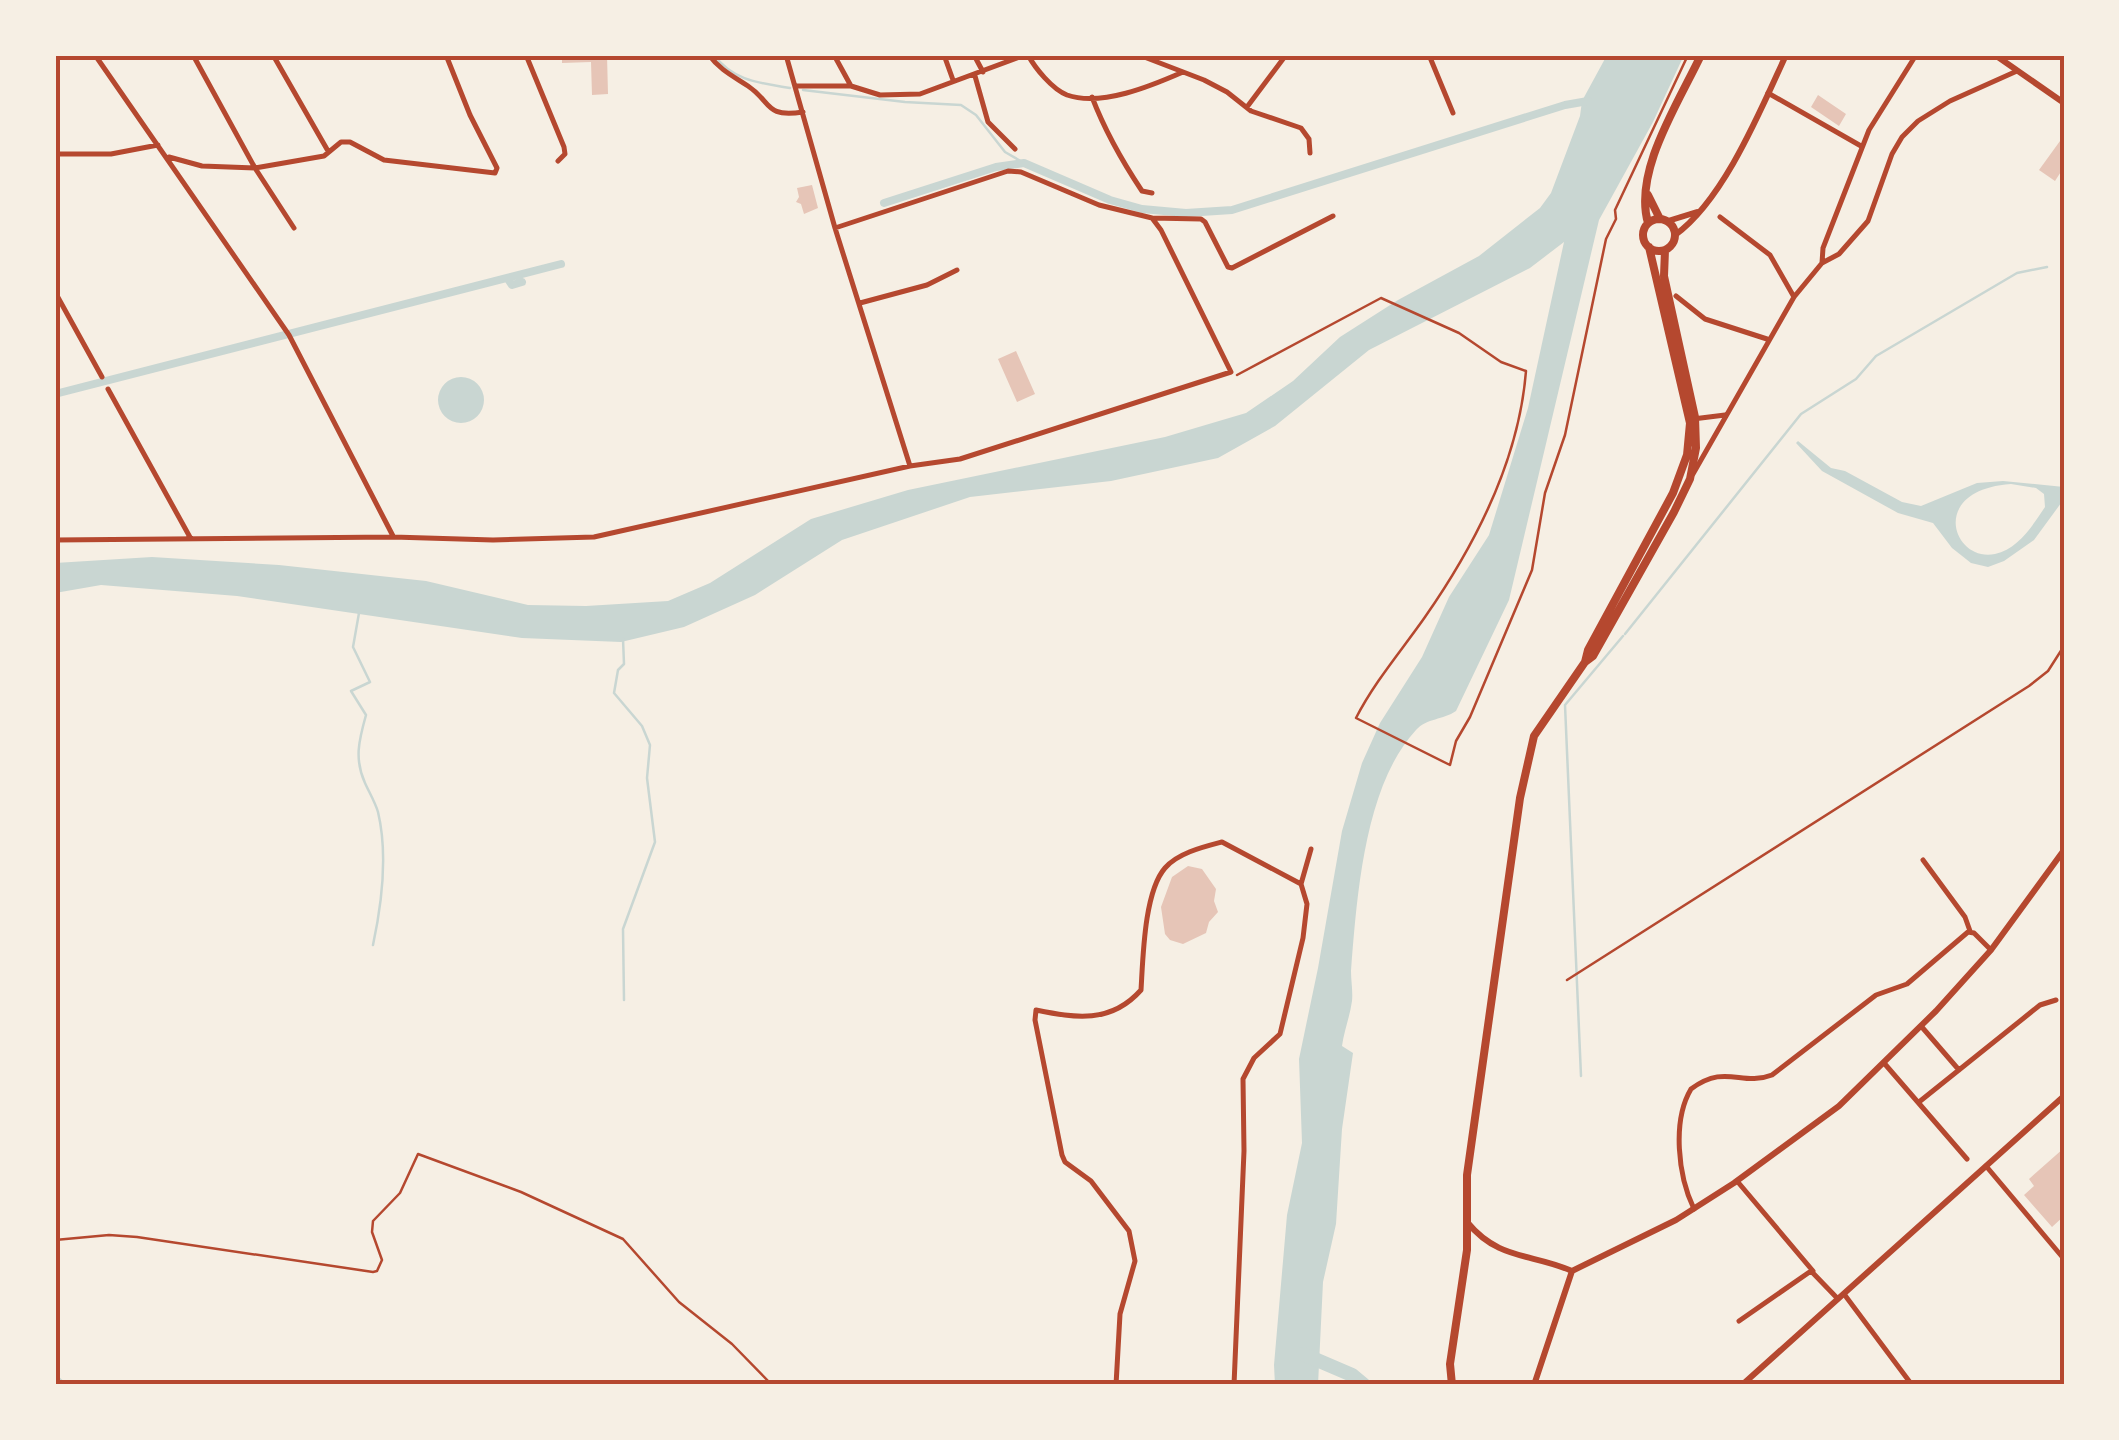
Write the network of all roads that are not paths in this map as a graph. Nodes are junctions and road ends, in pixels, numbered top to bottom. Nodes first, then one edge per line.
1 (95, 55) edge
2 (192, 55) edge
3 (273, 55) edge
4 (446, 55) edge
5 (526, 55) edge
6 (709, 55) edge
7 (786, 55) edge
8 (834, 55) edge
9 (944, 55) edge
10 (974, 55) edge
11 (1026, 55) edge
12 (1140, 55) edge
13 (1286, 55) edge
14 (1430, 55) edge
15 (1701, 55) edge
16 (1786, 55) edge
17 (1916, 55) edge
18 (1995, 55) edge
19 (2017, 70) junction
20 (983, 72) junction
21 (1182, 72) junction
22 (976, 76) junction
23 (953, 81) junction
24 (796, 86) junction
25 (851, 86) junction
26 (1768, 93) junction
27 (1092, 97) junction
28 (2064, 103) edge
29 (1247, 107) junction
30 (803, 112) junction
31 (1453, 113) dead end
32 (158, 145) junction
33 (1862, 146) junction
34 (1015, 149) dead end
35 (328, 151) junction
36 (1310, 153) dead end
37 (55, 154) edge
38 (166, 156) junction
39 (558, 161) dead end
40 (255, 168) junction
41 (1646, 191) junction
42 (1152, 193) dead end
43 (1698, 212) junction
44 (1333, 216) dead end
45 (1720, 217) dead end
46 (1152, 218) junction
47 (1664, 220) junction
48 (1648, 223) junction
49 (294, 228) dead end
50 (835, 228) junction
51 (1675, 235) junction
52 (1649, 247) junction
53 (1665, 250) junction
54 (1822, 263) junction
55 (957, 270) dead end
56 (55, 292) edge
57 (1676, 296) dead end
58 (1794, 297) junction
59 (860, 303) junction
60 (1767, 339) junction
61 (102, 377) dead end
62 (108, 389) dead end
63 (1731, 410) junction
64 (1694, 423) junction
65 (1718, 431) junction
66 (910, 466) junction
67 (1690, 478) junction
68 (393, 537) junction
69 (55, 540) edge
70 (191, 540) junction
71 (1585, 662) junction
72 (1311, 849) dead end
73 (2064, 850) edge
74 (1923, 860) dead end
75 (1301, 884) junction
76 (1970, 931) junction
77 (1991, 950) junction
78 (2056, 1000) dead end
79 (1921, 1026) junction
80 (1884, 1063) junction
81 (1960, 1070) junction
82 (2064, 1096) edge
83 (1919, 1102) junction
84 (1968, 1158) dead end
85 (1986, 1166) junction
86 (1737, 1181) junction
87 (1694, 1209) junction
88 (1467, 1222) junction
89 (2064, 1259) edge
90 (1572, 1271) junction
91 (1816, 1273) junction
92 (1841, 1296) junction
93 (1739, 1321) dead end
94 (1116, 1385) edge
95 (1234, 1385) edge
96 (1452, 1385) edge
97 (1534, 1385) edge
98 (1742, 1385) edge
99 (1912, 1385) edge

1 - 32 street
2 - 40 street
3 - 35 street
4 - 35 street
5 - 39 street
6 - 30 street
7 - 24 street
8 - 25 street
9 - 23 street
10 - 20 street
11 - 20 street
11 - 27 street
12 - 21 street
13 - 29 street
14 - 31 street
15 - 41 main road
16 - 26 street
17 - 33 street
18 - 19 street
19 - 28 street
19 - 54 street
20 - 22 street
21 - 27 street
21 - 29 street
22 - 23 street
22 - 34 street
23 - 25 street
24 - 25 street
24 - 30 street
26 - 33 street
26 - 43 street
27 - 42 street
29 - 36 street
30 - 50 street
32 - 37 street
32 - 38 street
33 - 54 street
35 - 40 street
38 - 40 street
38 - 68 street
40 - 49 street
41 - 47 main road
41 - 48 main road
43 - 47 street
43 - 51 street
44 - 46 street
45 - 58 street
46 - 50 street
46 - 66 street
47 - 48 main road
47 - 51 main road
48 - 52 main road
50 - 59 street
51 - 53 main road
52 - 53 main road
52 - 64 main road
53 - 64 main road
54 - 58 street
55 - 59 street
56 - 61 street
57 - 60 street
58 - 60 street
59 - 66 street
60 - 63 street
62 - 70 street
63 - 64 street
63 - 65 street
64 - 65 street
64 - 67 main road
64 - 71 main road
65 - 67 street
66 - 68 street
67 - 71 main road
68 - 70 street
69 - 70 street
71 - 88 main road
72 - 75 street
73 - 77 street
74 - 76 street
75 - 94 street
75 - 95 street
76 - 77 street
76 - 87 street
77 - 79 street
78 - 81 street
79 - 80 street
79 - 81 street
80 - 83 street
80 - 86 street
81 - 83 street
82 - 85 street
83 - 84 street
85 - 89 street
85 - 92 street
86 - 87 street
86 - 91 street
87 - 90 street
88 - 90 street
88 - 96 main road
90 - 97 street
91 - 92 street
91 - 93 street
92 - 98 street
92 - 99 street

